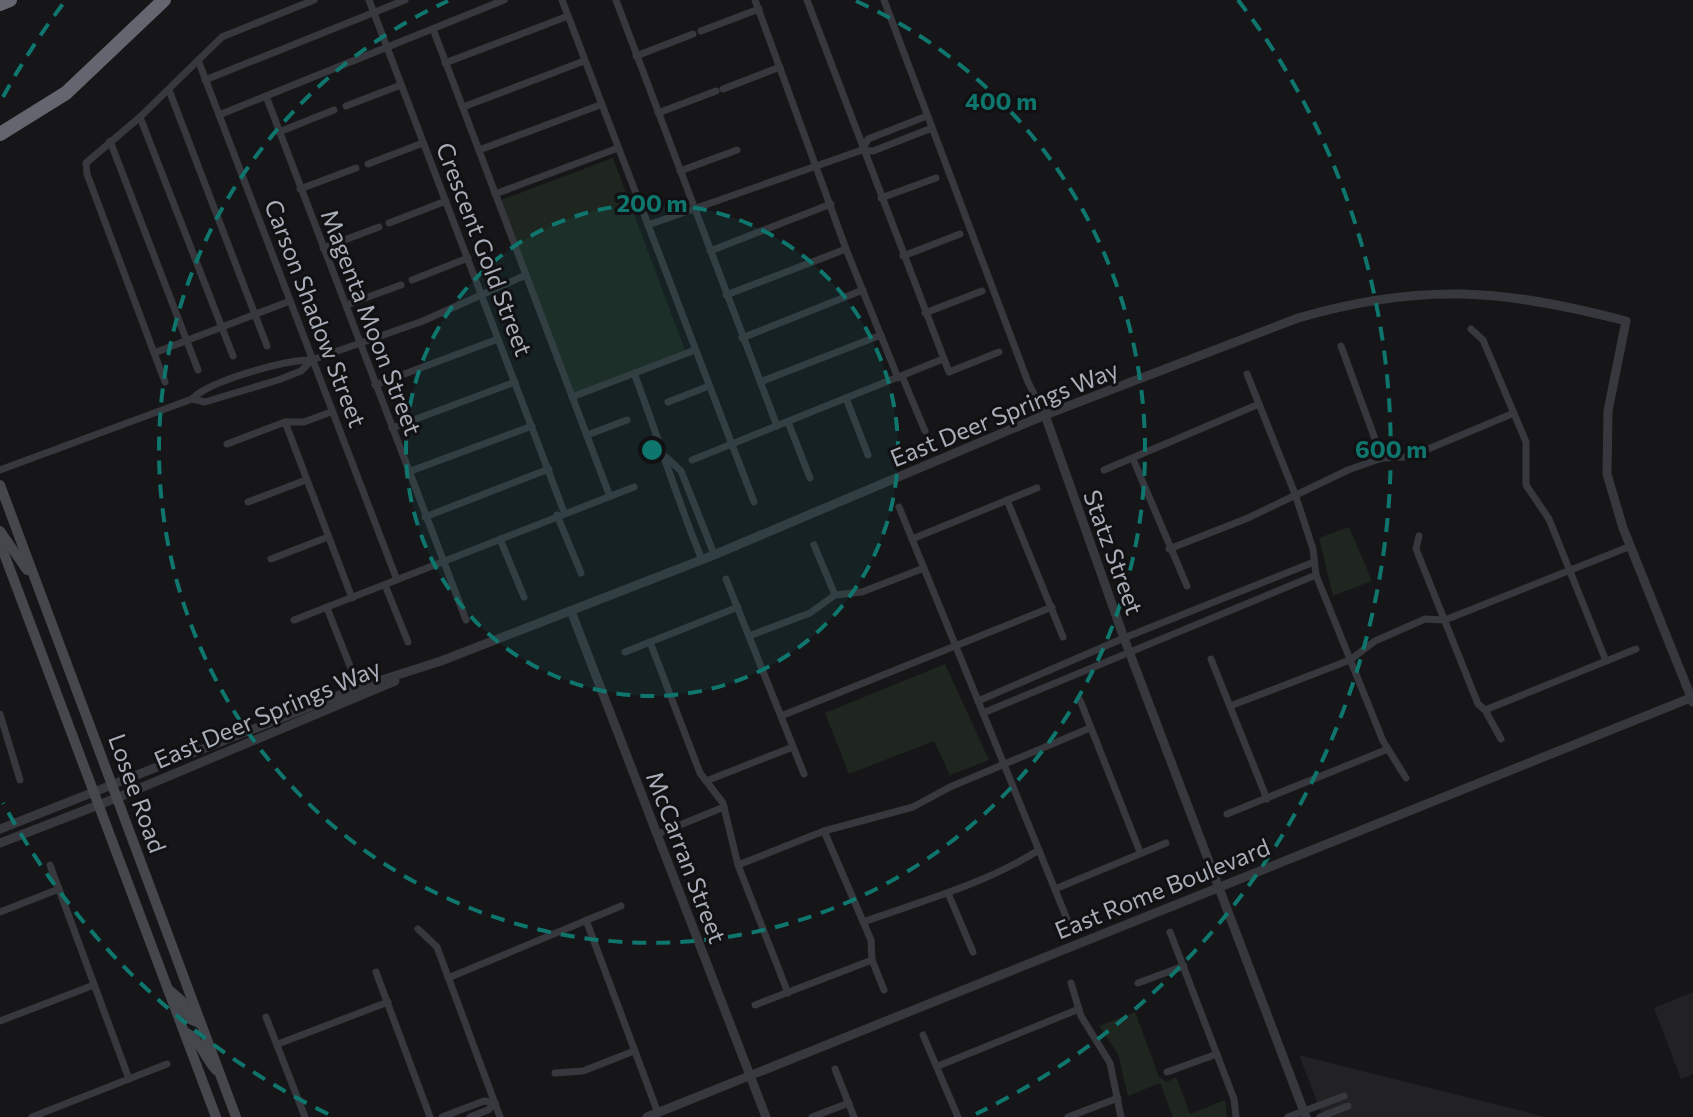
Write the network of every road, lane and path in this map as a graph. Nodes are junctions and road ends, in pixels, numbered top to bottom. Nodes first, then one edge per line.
1 (10, 0) edge
2 (164, 0) edge
3 (314, 0) edge
4 (369, 0) edge
5 (405, 0) edge
6 (504, 0) edge
7 (562, 0) edge
8 (616, 0) edge
9 (755, 0) edge
10 (807, 0) edge
11 (884, 0) edge
12 (0, 4) edge
13 (759, 9) junction
14 (374, 13) junction
15 (568, 16) junction
16 (433, 29) junction
17 (386, 48) junction
18 (636, 56) junction
19 (198, 60) junction
20 (584, 61) junction
21 (445, 63) junction
22 (780, 67) junction
23 (205, 80) junction
24 (401, 85) junction
25 (169, 90) junction
26 (266, 96) junction
27 (600, 105) junction
28 (346, 106) dead end
29 (463, 107) junction
30 (334, 110) dead end
31 (658, 113) junction
32 (219, 115) junction
33 (927, 116) junction
34 (140, 117) junction
35 (932, 128) junction
36 (279, 132) junction
37 (0, 134) edge
38 (110, 141) junction
39 (423, 143) junction
40 (618, 148) junction
41 (479, 150) junction
42 (737, 150) dead end
43 (862, 150) junction
44 (368, 164) dead end
45 (817, 166) junction
46 (356, 168) dead end
47 (680, 171) junction
48 (936, 178) dead end
49 (300, 189) junction
50 (495, 194) junction
51 (881, 198) junction
52 (446, 201) junction
53 (831, 204) junction
54 (694, 208) junction
55 (389, 223) dead end
56 (648, 225) junction
57 (379, 227) dead end
58 (960, 234) dead end
59 (323, 248) junction
60 (846, 249) junction
61 (710, 251) junction
62 (903, 256) junction
63 (468, 258) junction
64 (526, 275) junction
65 (412, 280) dead end
66 (401, 285) dead end
67 (863, 290) junction
68 (982, 291) dead end
69 (482, 293) junction
70 (726, 295) junction
71 (290, 301) junction
72 (346, 305) junction
73 (925, 313) junction
74 (255, 315) junction
75 (221, 328) junction
76 (1471, 329) dead end
77 (881, 335) junction
78 (742, 338) junction
79 (498, 339) junction
80 (187, 340) junction
81 (359, 342) junction
82 (267, 346) dead end
83 (1341, 346) dead end
84 (695, 350) junction
85 (999, 352) dead end
86 (154, 353) junction
87 (233, 356) dead end
88 (943, 359) junction
89 (312, 360) junction
90 (198, 370) dead end
91 (634, 373) junction
92 (1247, 374) dead end
93 (900, 377) junction
94 (165, 382) dead end
95 (515, 382) junction
96 (760, 382) junction
97 (375, 385) junction
98 (709, 386) junction
99 (572, 397) junction
100 (846, 398) junction
101 (192, 399) junction
102 (668, 402) dead end
103 (1259, 404) junction
104 (331, 412) junction
105 (1514, 413) junction
106 (1045, 415) junction
107 (627, 420) dead end
108 (285, 422) junction
109 (788, 422) junction
110 (532, 426) junction
111 (777, 426) junction
112 (392, 428) junction
113 (925, 431) dead end
114 (587, 435) junction
115 (227, 444) dead end
116 (731, 444) junction
117 (868, 455) dead end
118 (667, 458) junction
119 (1382, 458) junction
120 (1133, 459) junction
121 (692, 460) dead end
122 (549, 469) junction
123 (0, 470) edge
124 (1104, 470) dead end
125 (408, 472) junction
126 (810, 478) dead end
127 (306, 480) junction
128 (0, 485) edge
129 (634, 487) dead end
130 (1037, 488) dead end
131 (609, 494) junction
132 (1295, 494) junction
133 (1007, 500) junction
134 (248, 502) dead end
135 (754, 502) dead end
136 (899, 507) dead end
137 (561, 514) junction
138 (425, 517) junction
139 (0, 531) edge
140 (1419, 536) dead end
141 (328, 537) junction
142 (500, 539) junction
143 (912, 539) junction
144 (0, 543) edge
145 (814, 545) dead end
146 (1631, 546) junction
147 (1169, 549) junction
148 (714, 554) junction
149 (271, 559) dead end
150 (702, 560) junction
151 (443, 562) junction
152 (1314, 562) junction
153 (924, 568) junction
154 (1570, 570) junction
155 (581, 573) dead end
156 (1316, 575) junction
157 (726, 579) dead end
158 (397, 580) junction
159 (385, 585) junction
160 (1187, 586) dead end
161 (41, 592) junction
162 (835, 595) junction
163 (524, 597) dead end
164 (352, 598) junction
165 (738, 607) junction
166 (1052, 607) junction
167 (327, 608) junction
168 (571, 611) junction
169 (294, 620) dead end
170 (466, 620) dead end
171 (1445, 620) junction
172 (749, 636) junction
173 (1063, 637) dead end
174 (1124, 638) junction
175 (408, 642) dead end
176 (650, 642) junction
177 (956, 646) junction
178 (1636, 649) dead end
179 (1129, 651) junction
180 (625, 652) dead end
181 (1211, 659) dead end
182 (1350, 660) junction
183 (1606, 661) junction
184 (350, 666) dead end
185 (416, 670) junction
186 (1692, 699) edge
187 (1080, 700) dead end
188 (978, 701) junction
189 (1230, 706) junction
190 (1485, 710) junction
191 (983, 713) junction
192 (0, 714) edge
193 (781, 716) junction
194 (1090, 728) junction
195 (1501, 739) dead end
196 (793, 747) junction
197 (1388, 749) junction
198 (11, 755) junction
199 (0, 759) edge
200 (1004, 764) junction
201 (804, 774) dead end
202 (1406, 778) dead end
203 (20, 780) dead end
204 (706, 781) junction
205 (114, 784) junction
206 (93, 793) junction
207 (119, 797) junction
208 (1267, 799) junction
209 (98, 805) junction
210 (724, 807) junction
211 (1227, 814) dead end
212 (0, 829) edge
213 (824, 831) junction
214 (658, 834) junction
215 (0, 843) edge
216 (1166, 843) dead end
217 (1039, 850) junction
218 (1140, 852) junction
219 (50, 865) dead end
220 (738, 865) junction
221 (1220, 887) junction
222 (59, 889) junction
223 (1055, 889) junction
224 (948, 893) junction
225 (621, 906) dead end
226 (0, 912) edge
227 (1067, 919) dead end
228 (586, 920) junction
229 (863, 922) junction
230 (418, 929) dead end
231 (1170, 932) dead end
232 (973, 952) dead end
233 (872, 960) junction
234 (1184, 966) junction
235 (376, 972) dead end
236 (448, 978) junction
237 (1071, 983) dead end
238 (1138, 983) dead end
239 (94, 985) junction
240 (166, 988) junction
241 (884, 990) dead end
242 (788, 993) junction
243 (388, 1002) junction
244 (755, 1005) dead end
245 (1079, 1009) junction
246 (266, 1017) dead end
247 (0, 1021) edge
248 (201, 1024) junction
249 (185, 1032) junction
250 (923, 1035) dead end
251 (278, 1044) junction
252 (634, 1051) junction
253 (1217, 1054) junction
254 (167, 1064) dead end
255 (938, 1066) junction
256 (835, 1069) dead end
257 (1167, 1072) dead end
258 (555, 1073) dead end
259 (220, 1074) junction
260 (749, 1075) junction
261 (129, 1079) junction
262 (1344, 1096) dead end
263 (1118, 1098) junction
264 (495, 1103) junction
265 (849, 1103) junction
266 (1348, 1106) dead end
267 (658, 1113) junction
268 (1305, 1114) edge
269 (32, 1117) edge
270 (216, 1117) edge
271 (236, 1117) edge
272 (305, 1117) edge
273 (430, 1117) edge
274 (442, 1117) edge
275 (470, 1117) edge
276 (500, 1117) edge
277 (647, 1117) edge
278 (766, 1117) edge
279 (812, 1117) edge
280 (854, 1117) edge
281 (958, 1117) edge
282 (1068, 1117) edge
283 (1121, 1117) edge
284 (1236, 1117) edge
285 (1288, 1117) edge
286 (1320, 1117) edge

1 - 12 highway
2 - 37 highway
3 - 19 street
4 - 14 street, Crescent Gold Street
5 - 14 street
6 - 16 street
7 - 15 street
8 - 18 street
9 - 13 street
10 - 43 street
11 - 33 street, Statz Street
13 - 18 street
13 - 22 street
14 - 17 street, Crescent Gold Street
14 - 23 street
15 - 20 street
15 - 21 street
16 - 17 street
16 - 21 street
17 - 24 street, Crescent Gold Street
17 - 26 street
18 - 31 street
19 - 23 street, Carson Shadow Street
19 - 25 street
20 - 27 street
20 - 29 street
21 - 29 street
22 - 31 street
22 - 45 street
23 - 32 street, Carson Shadow Street
24 - 28 street
24 - 39 street, Crescent Gold Street
25 - 34 street
25 - 74 street
26 - 32 street
26 - 36 street, Magenta Moon Street
27 - 40 street
27 - 41 street
29 - 41 street
30 - 36 street
31 - 47 street
32 - 71 street, Carson Shadow Street
33 - 35 street, Statz Street
33 - 43 street
34 - 38 street
34 - 75 street
35 - 43 street
35 - 106 street, Statz Street
36 - 49 street, Magenta Moon Street
38 - 80 street
38 - 86 street
39 - 44 street
39 - 52 street, Crescent Gold Street
40 - 50 street
40 - 56 street
41 - 50 street
42 - 47 street
43 - 45 street
43 - 51 street
45 - 53 street
45 - 54 street
46 - 49 street
47 - 54 street
48 - 51 street
49 - 59 street, Magenta Moon Street
50 - 64 street
51 - 62 street
52 - 55 street
52 - 63 street, Crescent Gold Street
53 - 60 street
53 - 61 street
54 - 56 street
54 - 61 street
56 - 84 street
57 - 59 street
58 - 62 street
59 - 72 street, Magenta Moon Street
60 - 67 street
60 - 70 street
61 - 70 street
62 - 73 street
63 - 65 street
63 - 69 street, Crescent Gold Street
64 - 69 street
64 - 99 street
66 - 72 street
67 - 77 street
67 - 78 street
68 - 73 street
69 - 79 street, Crescent Gold Street
69 - 81 street
70 - 78 street
71 - 74 street
71 - 89 street, Carson Shadow Street
72 - 81 street, Magenta Moon Street
73 - 88 street
74 - 75 street
74 - 82 street
75 - 80 street
75 - 87 street
76 - 105 street
77 - 93 street
77 - 96 street
78 - 96 street
79 - 95 street, Crescent Gold Street
79 - 97 street
80 - 86 street
80 - 90 street
81 - 89 street
81 - 97 street, Magenta Moon Street
83 - 119 street
84 - 91 street
84 - 98 street
85 - 88 street
86 - 94 street
88 - 93 street
89 - 101 street
89 - 101 street
89 - 104 street, Carson Shadow Street
91 - 99 street
91 - 118 street
92 - 103 street
93 - 100 street
93 - 113 street
95 - 110 street, Crescent Gold Street
95 - 112 street
96 - 111 street
97 - 112 street, Magenta Moon Street
98 - 102 street
98 - 116 street
99 - 114 street
100 - 109 street
100 - 117 street
101 - 123 street
103 - 120 street
103 - 132 street
104 - 108 street
104 - 158 street, Carson Shadow Street
105 - 119 street
105 - 154 street
106 - 146 street, East Deer Springs Way
106 - 148 street, East Deer Springs Way
106 - 174 street, Statz Street
107 - 114 street
108 - 115 street
108 - 127 street
109 - 111 street
109 - 126 street
110 - 122 street, Crescent Gold Street
110 - 125 street
111 - 116 street
112 - 125 street, Magenta Moon Street
114 - 131 street
116 - 121 street
116 - 135 street
118 - 148 street
118 - 150 street
119 - 132 street
120 - 124 street
120 - 147 street
122 - 137 street, Crescent Gold Street
122 - 138 street
125 - 138 street, Magenta Moon Street
127 - 134 street
127 - 141 street
128 - 161 main road, Losee Road
129 - 131 street
130 - 133 street
131 - 137 street
132 - 147 street
132 - 152 street
133 - 143 street
133 - 166 street
136 - 143 street
137 - 142 street
137 - 155 street, Crescent Gold Street
138 - 151 street, Magenta Moon Street
139 - 161 main road
140 - 171 street
141 - 149 street
141 - 164 street
142 - 151 street
142 - 163 street
143 - 153 street
144 - 206 main road, Losee Road
145 - 162 street
146 - 154 street
146 - 186 street
147 - 160 street
148 - 150 street, East Deer Springs Way
150 - 168 street, East Deer Springs Way
151 - 158 street
151 - 170 street, Magenta Moon Street
152 - 156 street
152 - 174 street
153 - 162 street
153 - 177 street
154 - 171 street
154 - 183 street
156 - 179 street
156 - 182 street
157 - 165 street
158 - 159 street
159 - 164 street
159 - 175 street
161 - 205 main road, Losee Road
162 - 172 street
164 - 167 street
165 - 172 street
165 - 176 street
166 - 173 street
166 - 177 street
167 - 169 street
167 - 184 street
168 - 185 street, East Deer Springs Way
168 - 214 street, McCarran Street
171 - 182 street
171 - 190 street
172 - 193 street
174 - 179 street, Statz Street
174 - 188 street
176 - 180 street
176 - 204 street
177 - 188 street
177 - 193 street
178 - 183 street
179 - 191 street
179 - 221 street, Statz Street
181 - 189 street
182 - 189 street
182 - 197 street
183 - 190 street
185 - 205 street, East Deer Springs Way
185 - 207 street, East Deer Springs Way
186 - 221 street, East Rome Boulevard
187 - 194 street
188 - 191 street
189 - 208 street
190 - 195 street
191 - 200 street
192 - 198 street
193 - 196 street
194 - 200 street
194 - 218 street
196 - 201 street
196 - 204 street
197 - 202 street
197 - 208 street
198 - 199 street
198 - 203 street
200 - 213 street
200 - 217 street
204 - 210 street
205 - 206 street, East Deer Springs Way
205 - 207 main road, Losee Road
206 - 209 main road, Losee Road
206 - 212 street, East Deer Springs Way
207 - 209 street, East Deer Springs Way
207 - 248 main road, Losee Road
208 - 211 street
209 - 215 street, East Deer Springs Way
209 - 240 main road, Losee Road
210 - 214 street
210 - 220 street
213 - 220 street
213 - 229 street
214 - 260 street, McCarran Street
216 - 218 street
217 - 223 street
217 - 224 street
218 - 223 street
219 - 222 street
220 - 242 street
221 - 260 street, East Rome Boulevard
221 - 268 street, Statz Street
222 - 226 street
222 - 239 street
223 - 227 street
224 - 229 street
224 - 232 street
225 - 228 street
228 - 236 street
228 - 252 street
229 - 233 street
230 - 236 street
231 - 234 street
233 - 241 street
233 - 242 street
234 - 238 street
234 - 253 street
235 - 243 street
236 - 264 street
237 - 245 street
239 - 247 street
239 - 261 street
240 - 248 main road
240 - 249 main road, Losee Road
242 - 244 street
243 - 251 street
243 - 273 street
245 - 255 street
245 - 263 street
246 - 251 street
248 - 259 main road, Losee Road
249 - 259 main road
249 - 270 main road, Losee Road
250 - 255 street
251 - 272 street
252 - 258 street
252 - 267 street
253 - 257 street
253 - 284 street
254 - 261 street
255 - 281 street
256 - 265 street
259 - 271 main road, Losee Road
260 - 267 street, East Rome Boulevard
260 - 278 street, McCarran Street
261 - 269 street
262 - 268 street
263 - 282 street
263 - 283 street
264 - 274 street
264 - 275 street
264 - 276 street
265 - 279 street
265 - 280 street
266 - 286 street
267 - 277 street, East Rome Boulevard
268 - 285 street

